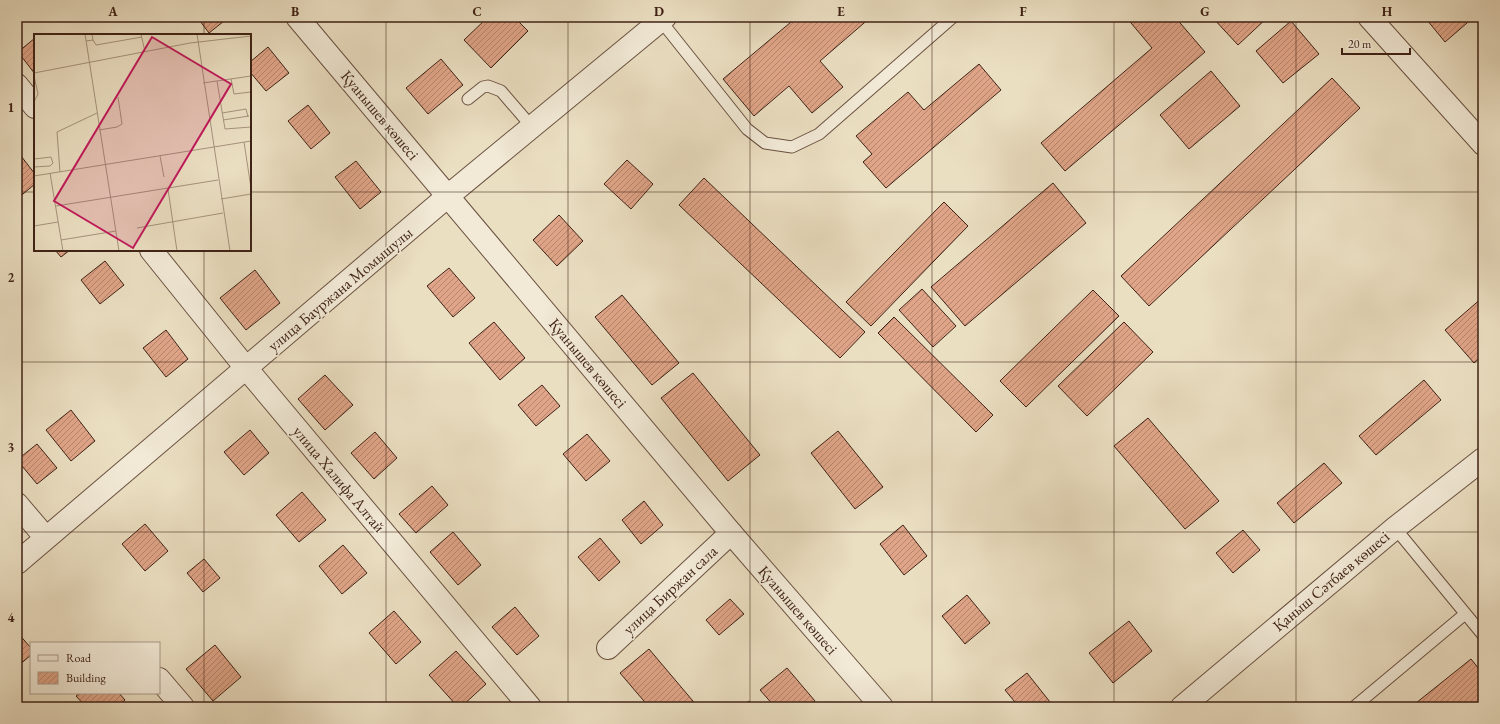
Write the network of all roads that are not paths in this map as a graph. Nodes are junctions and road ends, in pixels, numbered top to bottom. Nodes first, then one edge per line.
1 (297, 17) edge
2 (953, 17) edge
3 (1369, 17) edge
4 (663, 19) edge
5 (17, 85) edge
6 (468, 99) dead end
7 (34, 106) edge
8 (532, 127) junction
9 (1483, 144) edge
10 (448, 196) junction
11 (152, 251) edge
12 (246, 368) junction
13 (1483, 459) edge
14 (17, 504) edge
15 (1395, 528) junction
16 (732, 533) junction
17 (46, 538) junction
18 (17, 563) edge
19 (1465, 614) junction
20 (1483, 635) edge
21 (608, 648) dead end
22 (160, 679) edge
23 (183, 707) edge
24 (530, 707) edge
25 (882, 707) edge
26 (1182, 707) edge
27 (1354, 707) edge

1 - 10 street, Қуанышев көшесі
2 - 4 lane
3 - 9 street
4 - 8 street, улица Бауржана Момышулы
5 - 7 street
6 - 8 lane
8 - 10 street, улица Бауржана Момышулы
10 - 12 street, улица Бауржана Момышулы
10 - 16 street, Қуанышев көшесі
11 - 12 street, улица Халифа Алтай
12 - 17 street, улица Бауржана Момышулы
12 - 24 street, улица Халифа Алтай
13 - 15 street, Қаныш Сәтбаев көшесі
14 - 17 street
15 - 19 lane
15 - 26 street, Қаныш Сәтбаев көшесі
16 - 21 street, улица Биржан сала
16 - 25 street, Қуанышев көшесі
17 - 18 street, улица Бауржана Момышулы
19 - 20 lane
19 - 27 lane
22 - 23 street

